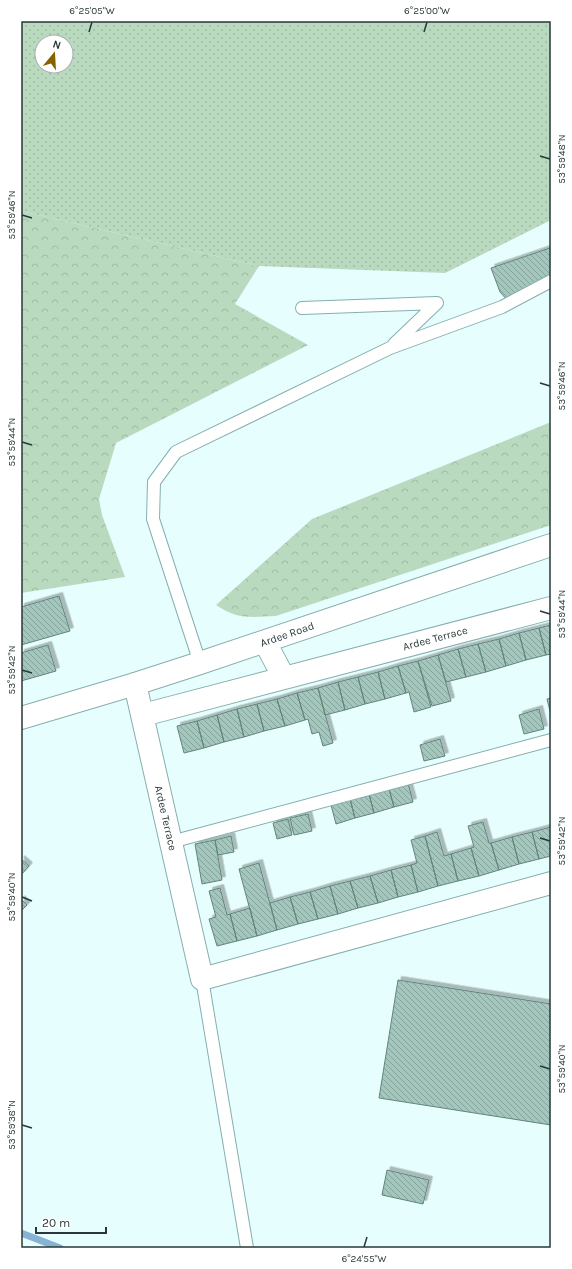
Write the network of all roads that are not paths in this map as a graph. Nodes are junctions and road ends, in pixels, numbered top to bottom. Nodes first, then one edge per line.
1 (551, 281) edge
2 (302, 308) dead end
3 (390, 348) junction
4 (551, 545) edge
5 (551, 608) edge
6 (265, 642) junction
7 (200, 663) junction
8 (284, 678) junction
9 (135, 684) junction
10 (143, 715) junction
11 (21, 718) edge
12 (551, 740) edge
13 (171, 842) junction
14 (551, 883) edge
15 (202, 979) junction
16 (246, 1248) edge

1 - 3 lane
2 - 3 lane
3 - 7 lane
4 - 6 street, Ardee Road
5 - 8 street, Ardee Terrace
6 - 7 street, Ardee Road
6 - 8 street
7 - 9 street, Ardee Road
8 - 10 street, Ardee Terrace
9 - 10 street
9 - 11 street, Ardee Road
10 - 13 street, Ardee Terrace
12 - 13 lane
13 - 15 street, Ardee Terrace
14 - 15 street
15 - 16 lane

